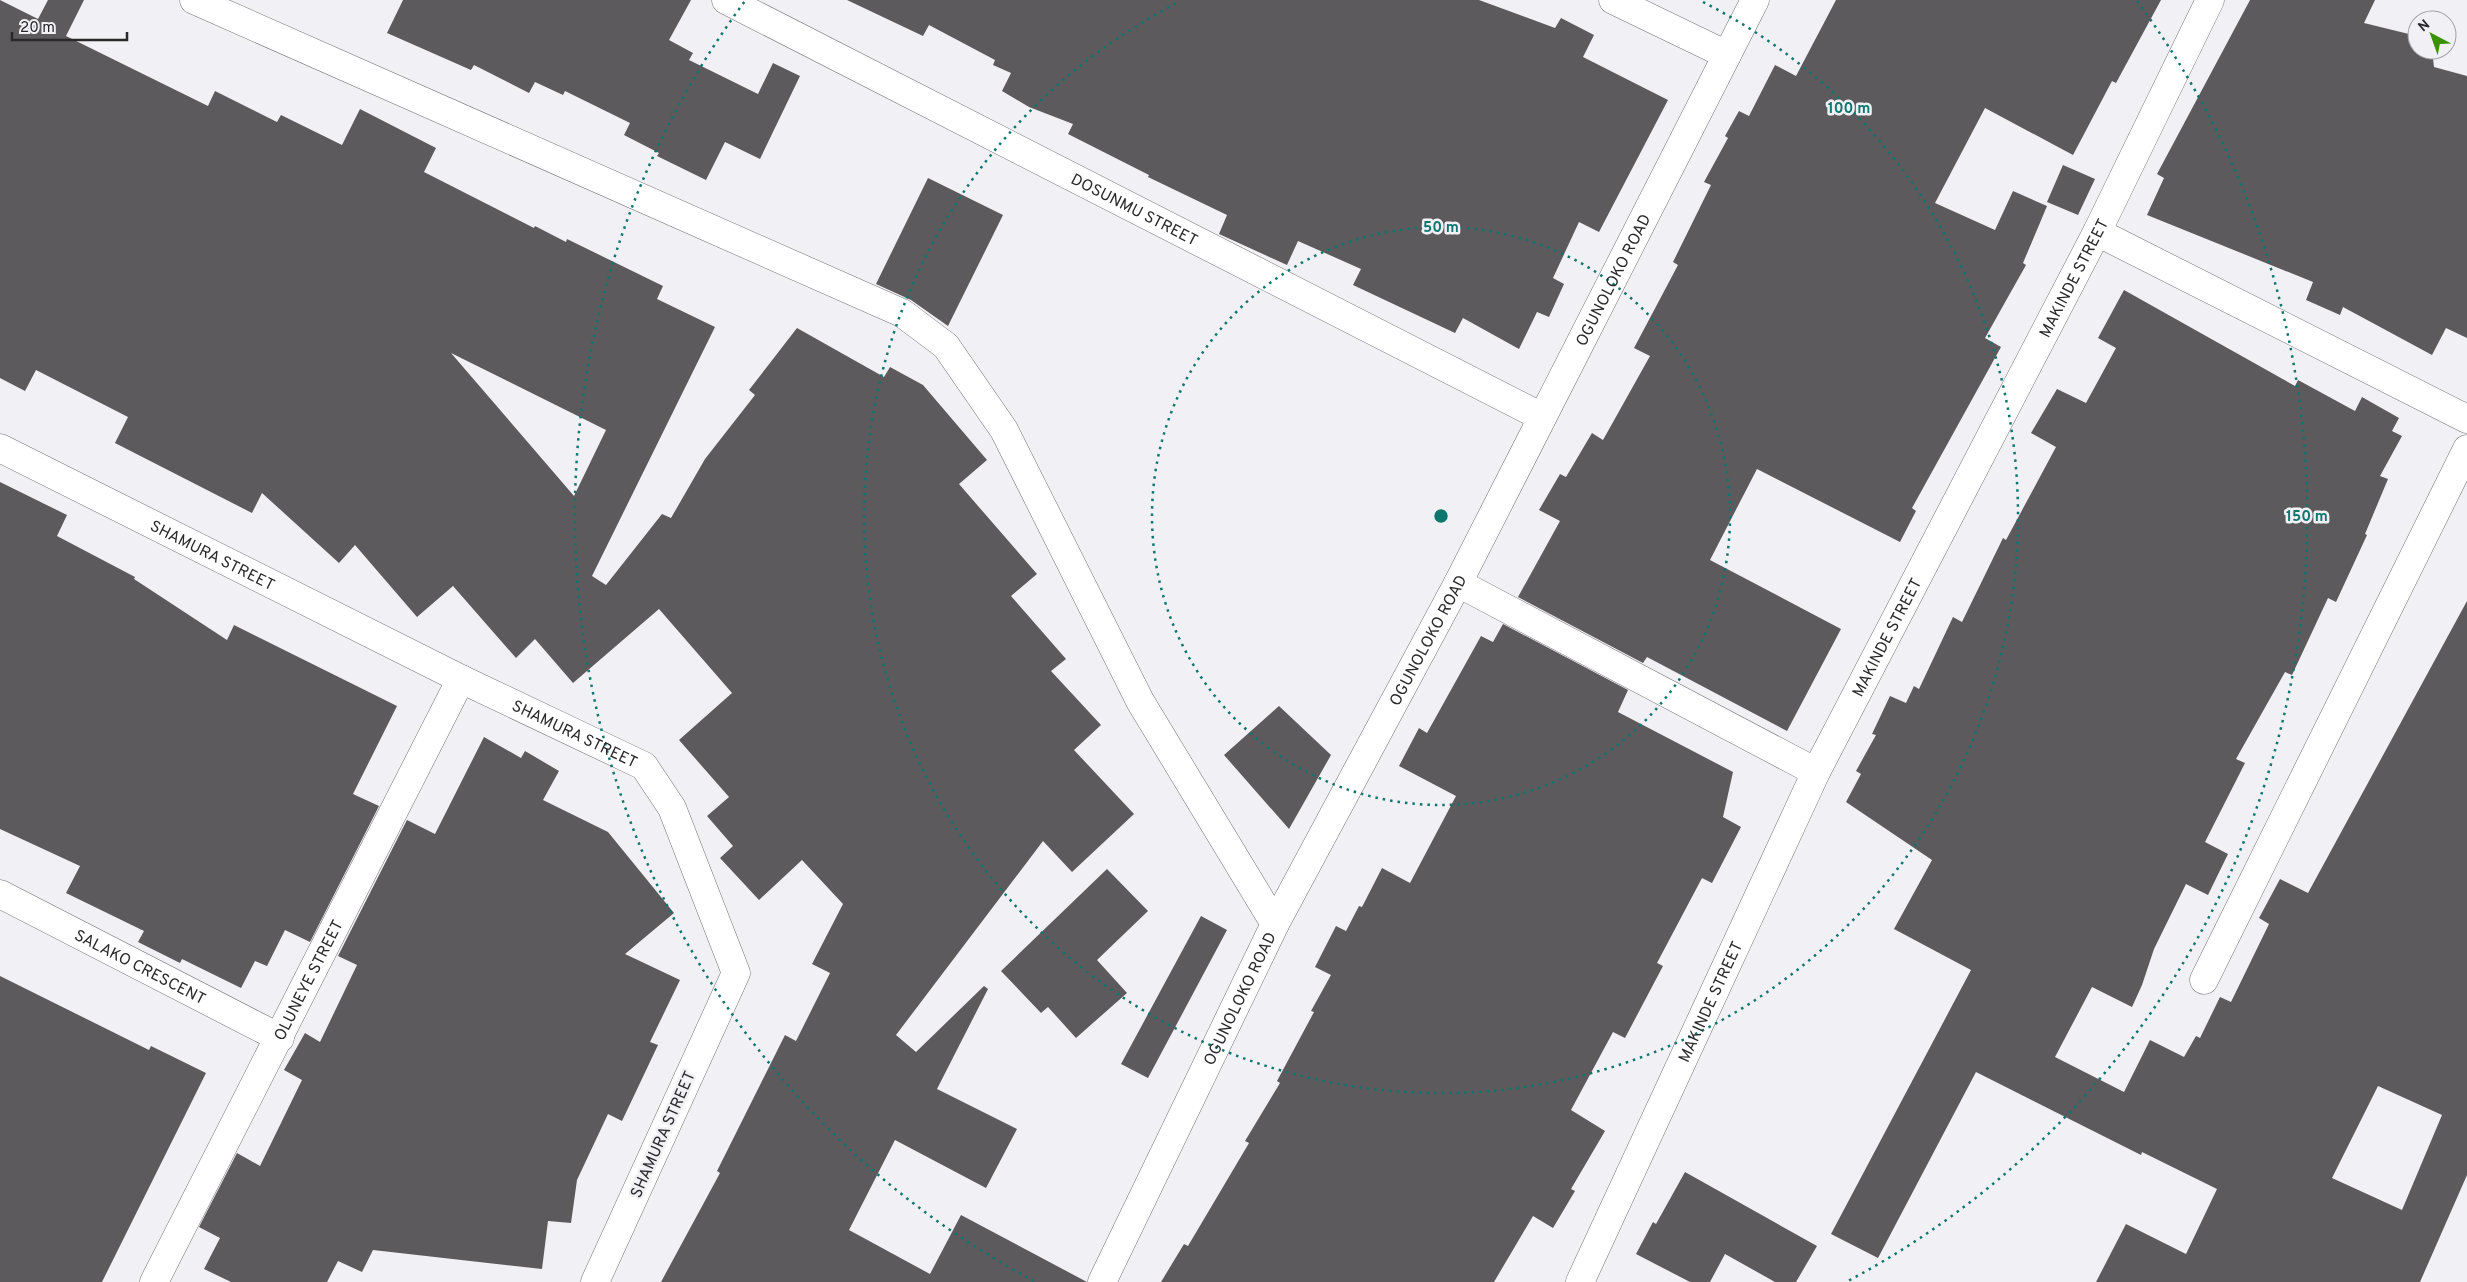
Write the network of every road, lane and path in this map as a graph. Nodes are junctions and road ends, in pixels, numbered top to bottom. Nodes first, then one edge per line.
1 (194, 0) edge
2 (726, 0) edge
3 (1613, 0) edge
4 (1755, 0) edge
5 (2210, 0) edge
6 (1726, 55) junction
7 (2097, 232) junction
8 (1542, 417) junction
9 (2467, 419) edge
10 (0, 448) edge
11 (2467, 450) edge
12 (1458, 583) junction
13 (461, 678) junction
14 (1816, 772) junction
15 (0, 894) edge
16 (1275, 924) junction
17 (2204, 980) dead end
18 (280, 1038) junction
19 (1582, 1281) edge
20 (154, 1282) edge
21 (595, 1282) edge
22 (1102, 1282) edge

1 - 16 street
2 - 8 street, DOSUNMU STREET
3 - 6 street
4 - 6 street, OGUNOLOKO ROAD
5 - 7 street, MAKINDE STREET
6 - 8 street, OGUNOLOKO ROAD
7 - 9 street
7 - 14 street, MAKINDE STREET
8 - 12 street, OGUNOLOKO ROAD
10 - 13 street, SHAMURA STREET
11 - 17 street
12 - 14 street
12 - 16 street, OGUNOLOKO ROAD
13 - 18 street, OLUNEYE STREET
13 - 21 street, SHAMURA STREET
14 - 19 street, MAKINDE STREET
15 - 18 street, SALAKO CRESCENT
16 - 22 street, OGUNOLOKO ROAD
18 - 20 street, OLUNEYE STREET

